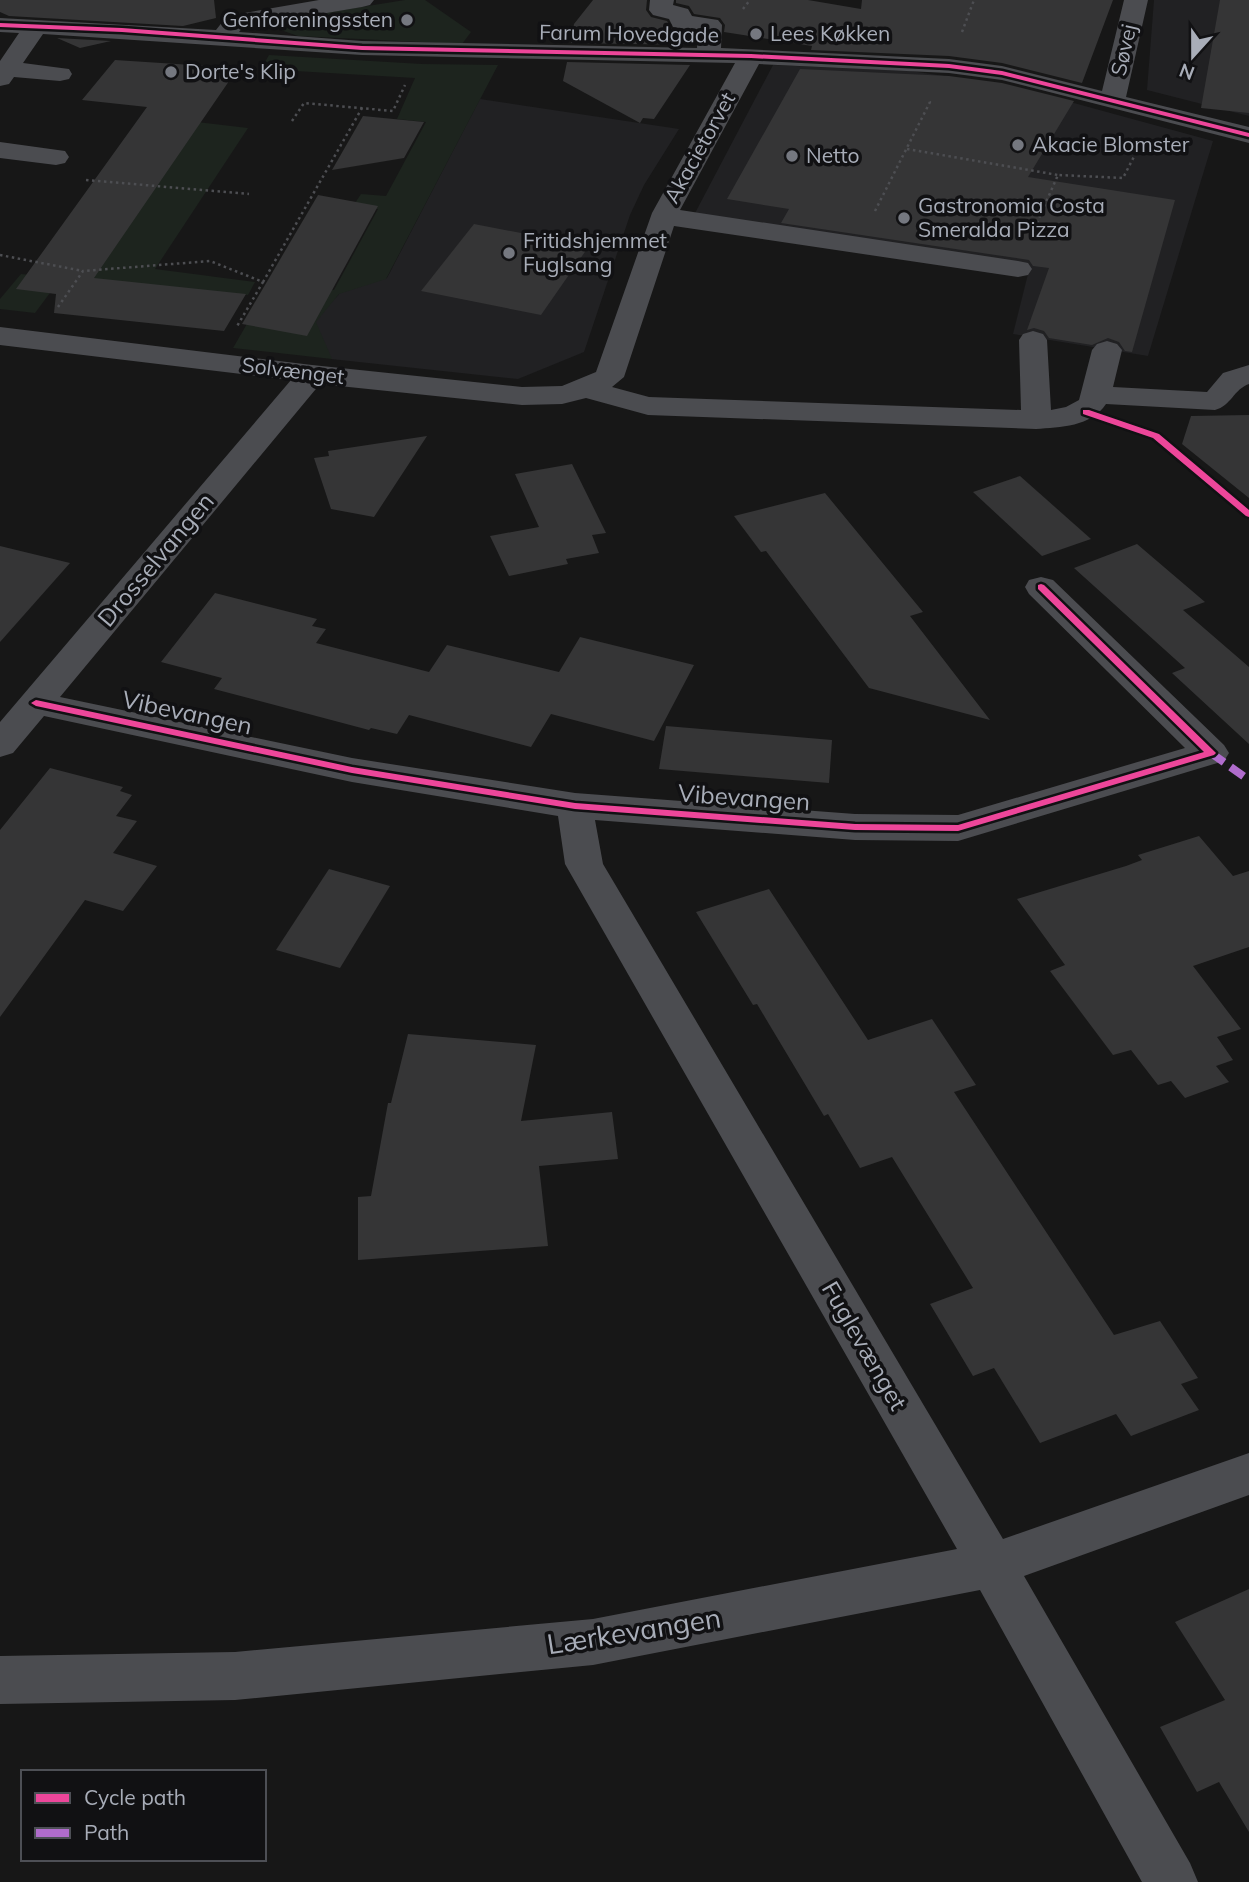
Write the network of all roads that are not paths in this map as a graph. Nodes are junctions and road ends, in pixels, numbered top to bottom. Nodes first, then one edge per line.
1 (362, 0) edge
2 (662, 0) edge
3 (1136, 0) edge
4 (234, 19) edge
5 (0, 25) edge
6 (36, 26) junction
7 (709, 55) junction
8 (751, 56) junction
9 (4, 74) edge
10 (60, 74) dead end
11 (1113, 99) junction
12 (1249, 135) edge
13 (0, 150) edge
14 (55, 157) dead end
15 (664, 216) junction
16 (1018, 269) road end
17 (0, 336) edge
18 (1033, 340) dead end
19 (1107, 350) dead end
20 (312, 374) junction
21 (1249, 374) edge
22 (586, 389) junction
23 (1097, 395) junction
24 (1036, 420) junction
25 (1041, 587) dead end
26 (36, 703) junction
27 (0, 745) edge
28 (575, 806) junction
29 (1249, 1474) edge
30 (992, 1565) junction
31 (0, 1680) edge
32 (1171, 1882) edge

1 - 4 street
2 - 7 street
3 - 11 street, Søvej
4 - 6 street, Farum Hovedgade
4 - 7 street, Farum Hovedgade
5 - 6 street, Farum Hovedgade
6 - 9 street
7 - 8 street, Farum Hovedgade
8 - 11 street, Farum Hovedgade
8 - 15 street, Akacietorvet
9 - 10 street
11 - 12 street, Farum Hovedgade
13 - 14 street
15 - 16 street
15 - 22 street, Akacietorvet
17 - 20 street, Solvænget
18 - 24 street
19 - 23 street
20 - 22 street, Solvænget
20 - 26 street, Drosselvangen
21 - 23 street
22 - 24 street
23 - 24 street
25 - 28 street, Vibevangen
26 - 27 street, Drosselvangen
26 - 28 street, Vibevangen
28 - 30 street, Fuglevænget
29 - 30 street, Lærkevangen
30 - 31 street, Lærkevangen
30 - 32 street, Fuglevænget

